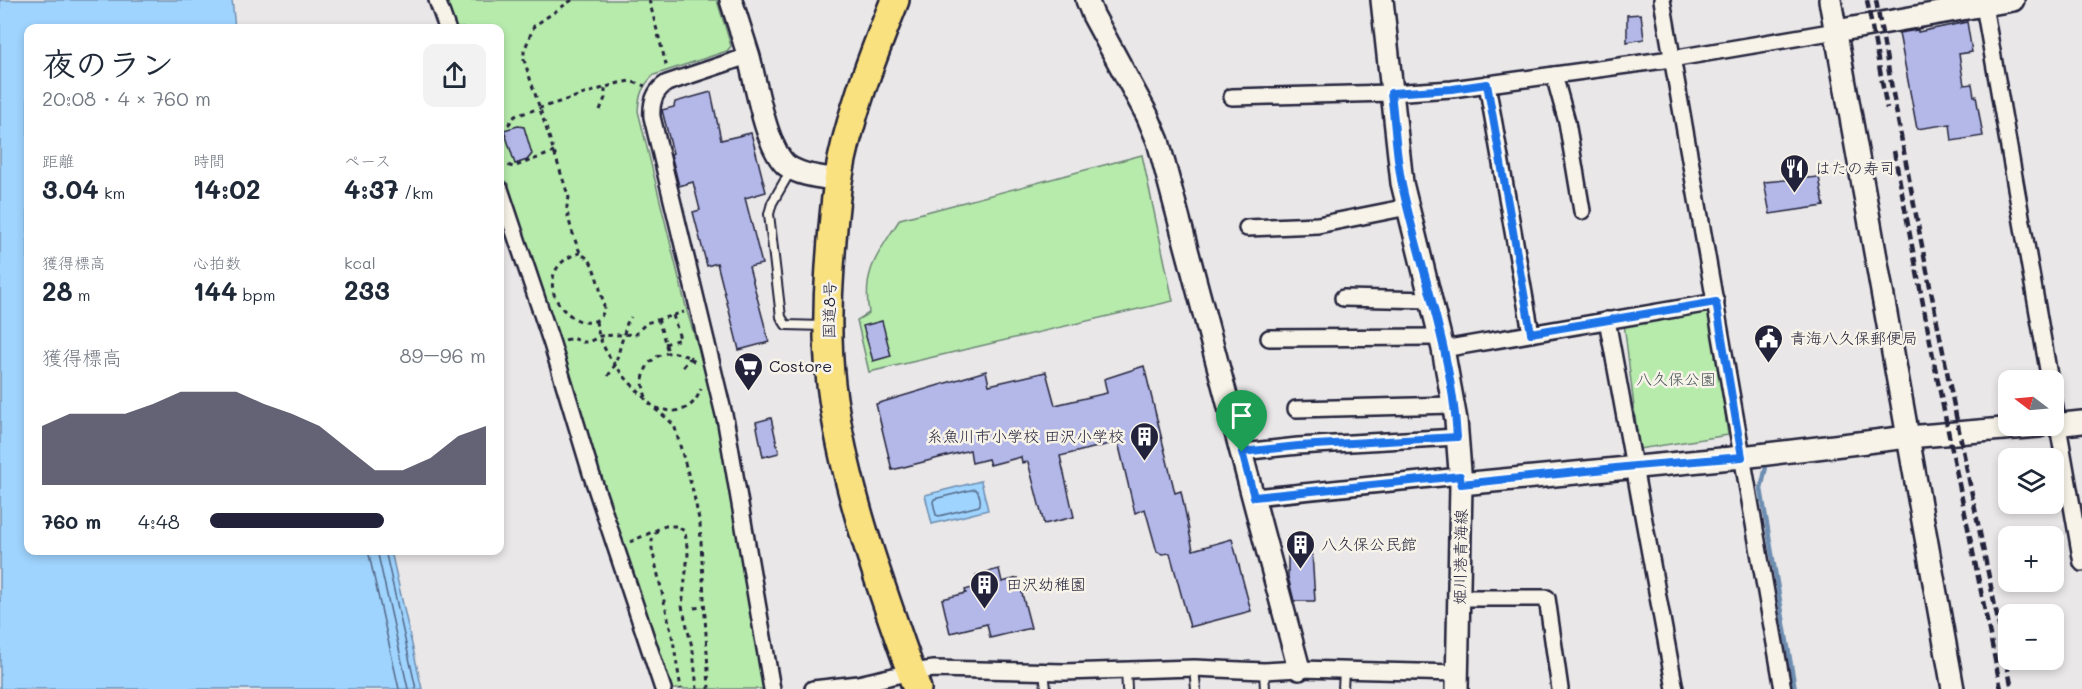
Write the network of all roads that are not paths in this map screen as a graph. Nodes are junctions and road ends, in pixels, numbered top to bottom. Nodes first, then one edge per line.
1 (437, 0) edge
2 (731, 0) edge
3 (895, 0) edge
4 (1087, 0) edge
5 (1382, 0) edge
6 (1662, 0) edge
7 (1830, 0) edge
8 (2013, 0) edge
9 (1984, 3) edge
10 (446, 24) edge
11 (1836, 31) junction
12 (748, 56) junction
13 (1671, 59) junction
14 (1554, 75) junction
15 (1487, 84) junction
16 (1391, 93) junction
17 (1232, 98) dead end
18 (792, 169) junction
19 (839, 180) junction
20 (504, 201) edge
21 (1408, 207) junction
22 (1582, 211) dead end
23 (1248, 228) dead end
24 (1343, 298) dead end
25 (1432, 300) junction
26 (1716, 302) junction
27 (1607, 320) junction
28 (828, 326) junction
29 (1531, 333) junction
30 (1269, 338) dead end
31 (1442, 343) junction
32 (2048, 370) edge
33 (1454, 405) junction
34 (1296, 409) dead end
35 (2082, 422) edge
36 (2064, 424) edge
37 (1998, 429) edge
38 (2053, 436) edge
39 (1457, 437) junction
40 (1908, 437) junction
41 (1242, 452) junction
42 (1742, 457) junction
43 (1635, 466) junction
44 (1460, 480) junction
45 (1254, 497) junction
46 (2082, 563) edge
47 (1460, 598) junction
48 (1194, 668) junction
49 (1299, 669) junction
50 (1126, 670) junction
51 (1344, 670) junction
52 (1044, 671) junction
53 (1264, 671) junction
54 (914, 680) edge
55 (1457, 681) edge
56 (663, 689) edge
57 (772, 689) edge
58 (813, 689) edge
59 (1046, 689) edge
60 (1127, 689) edge
61 (1196, 689) edge
62 (1265, 689) edge
63 (1343, 689) edge
64 (1560, 689) edge
65 (1675, 689) edge
66 (1783, 689) edge
67 (1953, 689) edge

1 - 10 street
2 - 12 street
3 - 19 highway, 国道8号
4 - 41 street
5 - 16 street, 姫川港青海線
6 - 13 street
7 - 11 street
8 - 9 street
9 - 11 street
9 - 32 street
11 - 13 street
11 - 40 street
12 - 18 street
12 - 57 street
13 - 14 street
13 - 26 street
14 - 15 street
14 - 22 street
15 - 16 street
15 - 29 street
16 - 17 street
16 - 21 street, 姫川港青海線
18 - 19 street
18 - 28 lane
19 - 28 highway, 国道8号
20 - 56 street
21 - 23 street
21 - 25 street, 姫川港青海線
24 - 25 street
25 - 31 street, 姫川港青海線
26 - 27 street
26 - 42 street
27 - 29 street
27 - 43 street
28 - 54 highway, 国道8号
29 - 31 street
30 - 31 street
31 - 33 street, 姫川港青海線
33 - 34 street
33 - 39 street, 姫川港青海線
35 - 36 street
37 - 40 street
38 - 46 street
39 - 41 street
39 - 44 street, 姫川港青海線
40 - 42 street
40 - 67 street
41 - 45 street
42 - 43 street
42 - 66 street
43 - 44 street
43 - 65 street
44 - 45 street
44 - 47 street, 姫川港青海線
45 - 49 street
47 - 55 street, 姫川港青海線
47 - 64 street
48 - 50 street
48 - 53 street
48 - 61 lane
49 - 51 street
49 - 53 street
50 - 52 street
50 - 60 lane
51 - 55 street
51 - 63 lane
52 - 54 street
52 - 59 lane
53 - 62 lane
54 - 58 street

